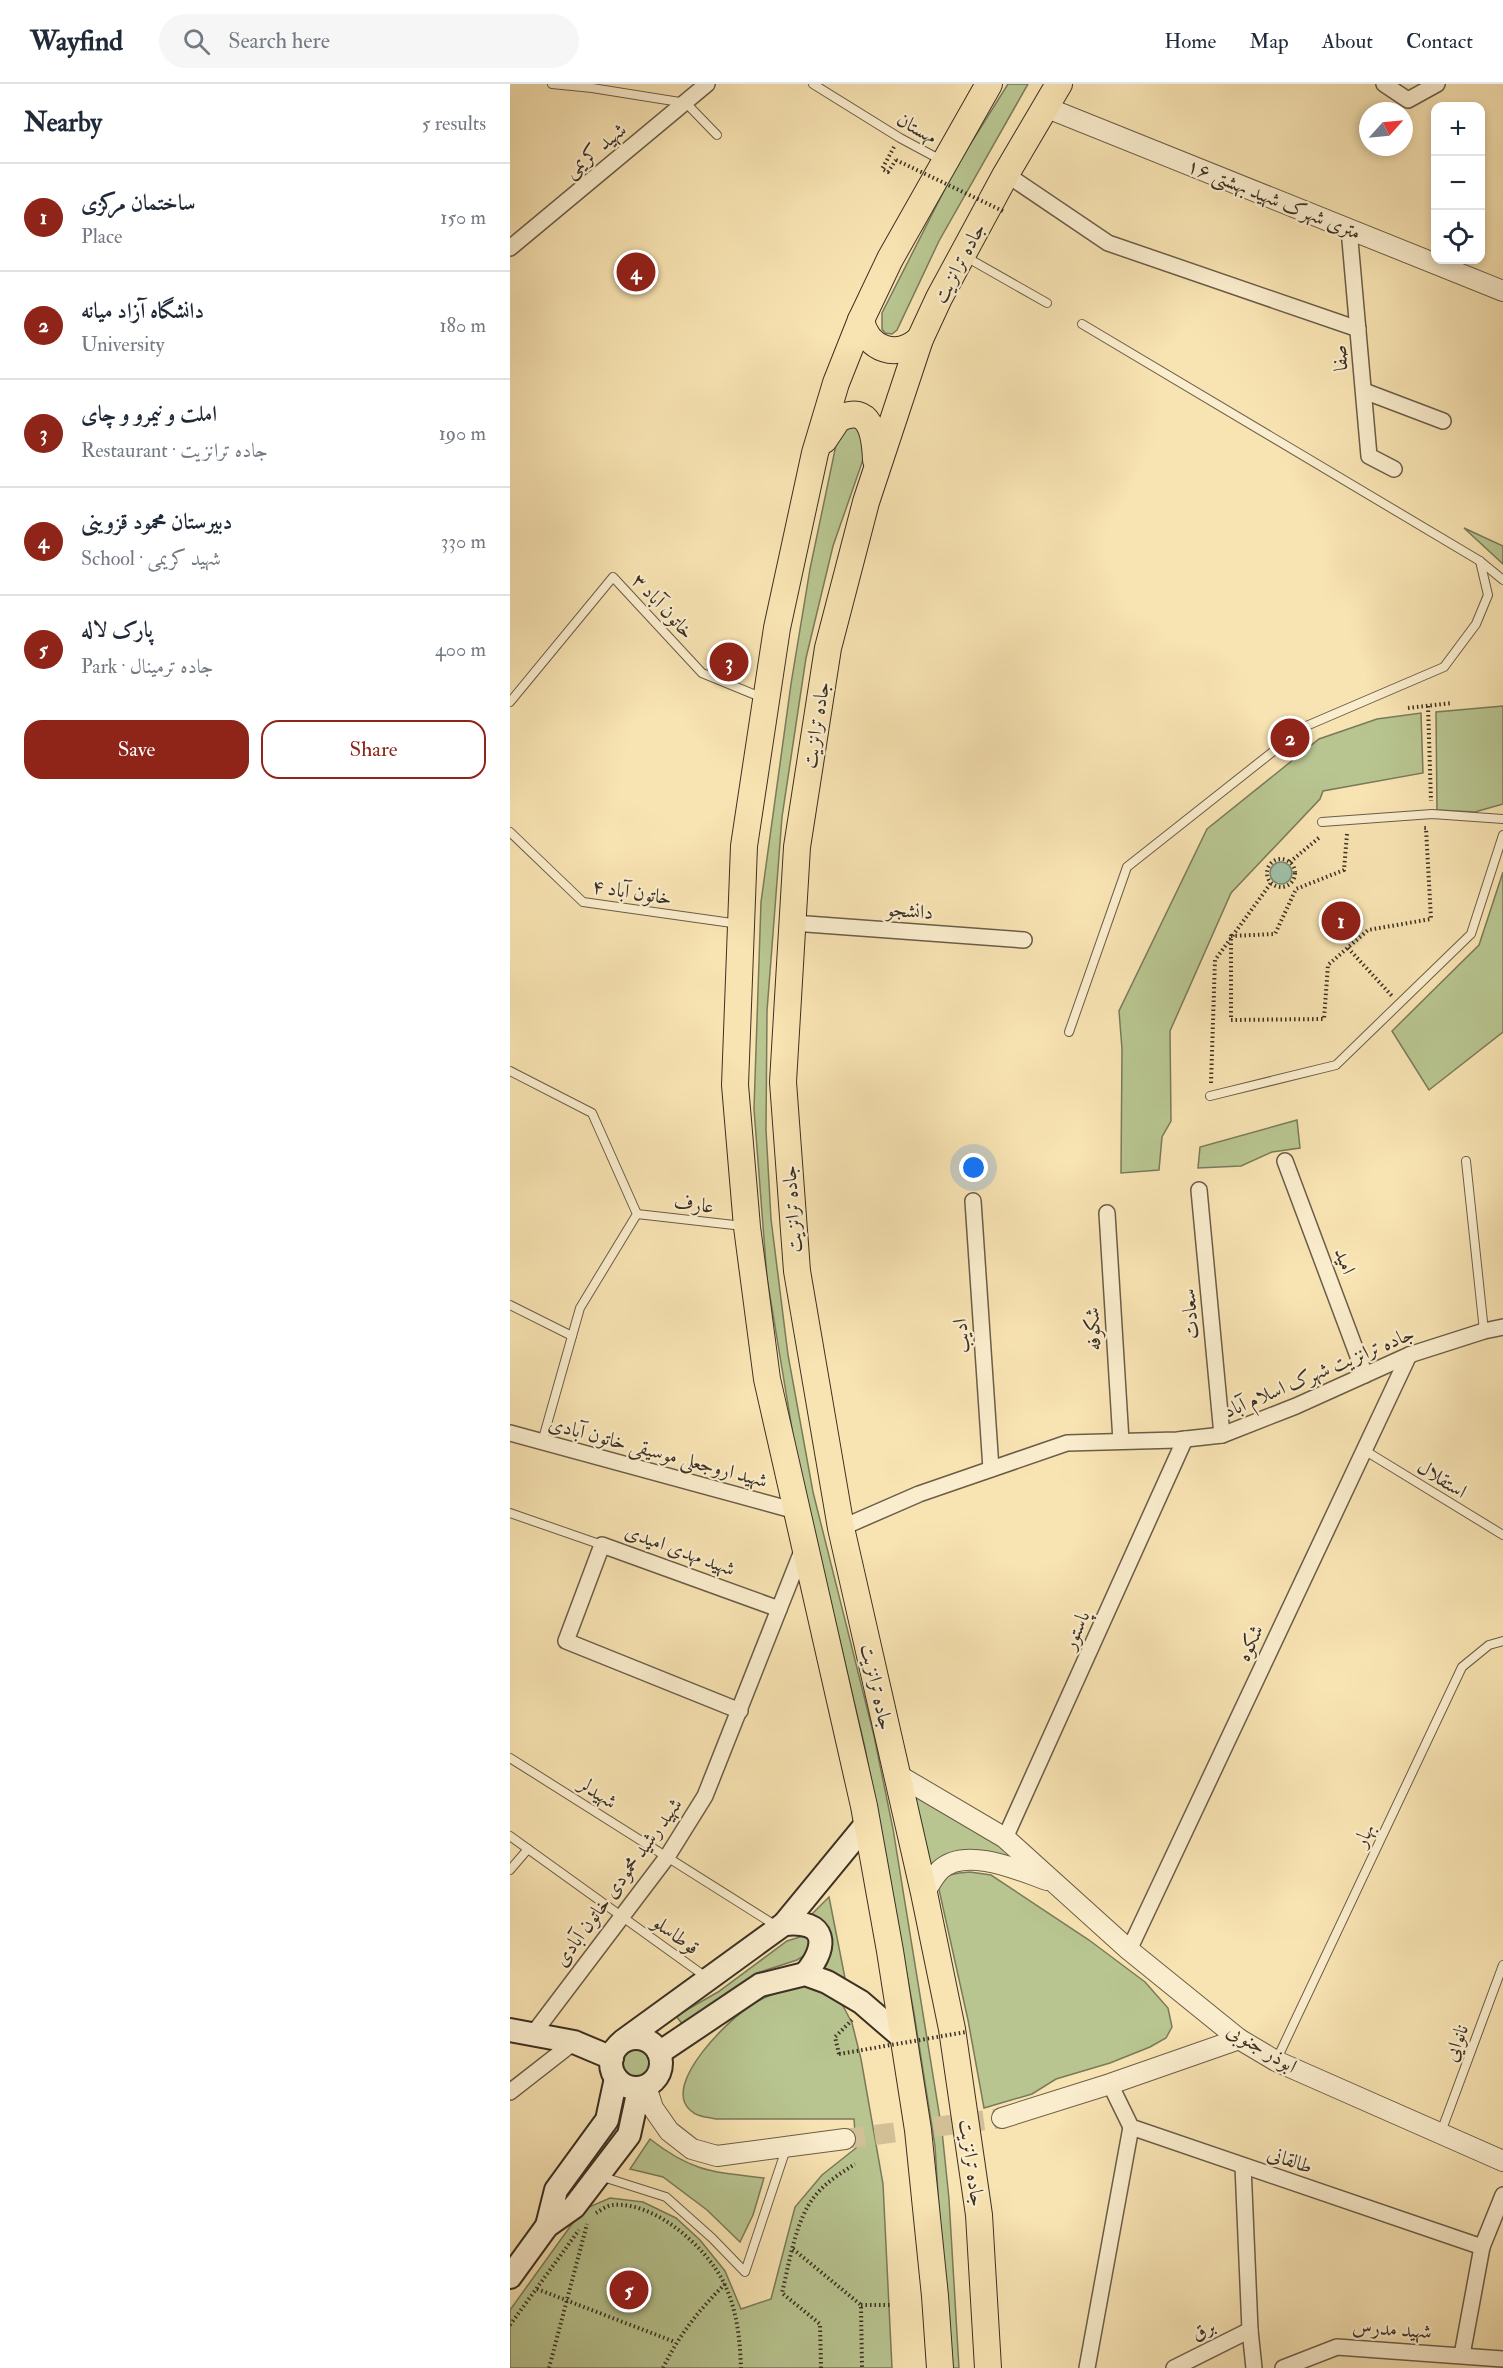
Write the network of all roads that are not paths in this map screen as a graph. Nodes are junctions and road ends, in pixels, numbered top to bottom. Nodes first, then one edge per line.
1 (552, 84) edge
2 (989, 84) edge
3 (1059, 84) edge
4 (1384, 84) edge
5 (1437, 84) edge
6 (593, 86) edge
7 (701, 86) edge
8 (820, 86) edge
9 (686, 103) junction
10 (1045, 107) junction
11 (717, 135) dead end
12 (944, 162) junction
13 (1006, 174) junction
14 (1349, 229) junction
15 (510, 248) edge
16 (962, 255) junction
17 (1503, 291) edge
18 (1047, 303) dead end
19 (861, 320) junction
20 (1082, 324) dead end
21 (1358, 329) junction
22 (920, 339) junction
23 (1364, 391) junction
24 (1443, 421) dead end
25 (815, 453) junction
26 (876, 469) junction
27 (1394, 469) dead end
28 (1480, 561) junction
29 (1503, 580) edge
30 (766, 700) junction
31 (510, 702) edge
32 (1503, 819) edge
33 (1322, 822) dead end
34 (510, 832) edge
35 (1503, 835) edge
36 (793, 923) junction
37 (740, 924) junction
38 (1024, 940) dead end
39 (1069, 1032) dead end
40 (510, 1071) edge
41 (1210, 1096) road end
42 (1285, 1161) dead end
43 (1466, 1161) dead end
44 (1199, 1190) dead end
45 (973, 1201) dead end
46 (637, 1214) junction
47 (1107, 1214) dead end
48 (747, 1227) junction
49 (510, 1305) edge
50 (1503, 1327) edge
51 (1484, 1331) junction
52 (572, 1336) junction
53 (1409, 1355) junction
54 (1365, 1375) junction
55 (510, 1433) edge
56 (1222, 1435) junction
57 (1185, 1439) junction
58 (1121, 1441) junction
59 (542, 1442) junction
60 (1364, 1450) junction
61 (991, 1469) junction
62 (796, 1511) junction
63 (510, 1513) edge
64 (841, 1528) junction
65 (1503, 1535) edge
66 (602, 1545) junction
67 (804, 1546) junction
68 (779, 1609) junction
69 (1503, 1641) edge
70 (740, 1711) junction
71 (510, 1758) edge
72 (898, 1775) junction
73 (867, 1822) junction
74 (510, 1836) edge
75 (1005, 1839) junction
76 (528, 1849) junction
77 (668, 1857) junction
78 (510, 1870) edge
79 (1055, 1882) junction
80 (924, 1893) junction
81 (624, 1917) junction
82 (782, 1926) junction
83 (1129, 1950) junction
84 (1503, 1965) edge
85 (805, 1974) junction
86 (709, 1979) junction
87 (510, 2030) edge
88 (532, 2034) junction
89 (903, 2039) junction
90 (1239, 2039) junction
91 (574, 2042) junction
92 (659, 2053) junction
93 (617, 2059) junction
94 (1276, 2061) junction
95 (1110, 2084) junction
96 (643, 2087) junction
97 (510, 2092) edge
98 (1002, 2118) tunnel mouth
99 (1131, 2127) junction
100 (1440, 2133) junction
101 (844, 2139) tunnel mouth
102 (787, 2147) junction
103 (1503, 2161) edge
104 (1243, 2166) junction
105 (598, 2175) junction
106 (1503, 2195) edge
107 (547, 2226) junction
108 (1482, 2247) junction
109 (510, 2277) edge
110 (1250, 2330) junction
111 (1462, 2355) junction
112 (1503, 2359) edge
113 (940, 2368) edge
114 (988, 2368) edge
115 (1087, 2368) edge
116 (1174, 2368) edge
117 (1254, 2368) edge
118 (1282, 2368) edge

1 - 6 lane
2 - 12 main road, جاده ترانزیت
3 - 10 main road, جاده ترانزیت
4 - 5 street
6 - 9 lane
7 - 9 street, شهید کریمی
8 - 12 lane, مهستان
9 - 11 lane
9 - 15 street, شهید کریمی
10 - 13 main road, جاده ترانزیت
10 - 14 street, ۱۶ متری شهرک شهيد بهشتی
12 - 19 main road, جاده ترانزیت
13 - 16 main road, جاده ترانزیت
13 - 21 street
14 - 17 street, ۱۶ متری شهرک شهيد بهشتی
14 - 21 street, صفا
16 - 18 lane
16 - 22 main road, جاده ترانزیت
19 - 22 main road
19 - 25 main road, جاده ترانزیت
20 - 28 lane
21 - 23 street, صفا
22 - 26 main road, جاده ترانزیت
23 - 24 street
23 - 27 street, صفا
25 - 26 main road
25 - 30 main road, جاده ترانزیت
26 - 36 main road, جاده ترانزیت
28 - 29 lane
28 - 39 lane
30 - 31 lane, خاتون آباد ۳
30 - 37 main road, جاده ترانزیت
32 - 33 lane
34 - 37 lane, خاتون آباد ۴
35 - 41 lane
36 - 38 street, دانشجو
36 - 64 main road, جاده ترانزیت
37 - 48 main road, جاده ترانزیت
40 - 46 lane
42 - 54 street, امید
43 - 51 lane
44 - 56 street, سعادت
45 - 61 street, ادیب
46 - 48 lane, عارف
46 - 52 lane
47 - 58 street, شکوفه
48 - 62 main road, جاده ترانزیت
49 - 52 lane
50 - 51 street, جاده ترانزیت شهرک اسلام آباد
51 - 53 street, جاده ترانزیت شهرک اسلام آباد
52 - 59 lane
53 - 54 street, جاده ترانزیت شهرک اسلام آباد
53 - 60 street, شکوه
54 - 56 street, جاده ترانزیت شهرک اسلام آباد
55 - 59 street, شهید اروجعلی موسیقی خاتون آبادی
56 - 57 street, جاده ترانزیت شهرک اسلام آباد
57 - 58 street, جاده ترانزیت شهرک اسلام آباد
57 - 75 street, پاستور
58 - 61 street, جاده ترانزیت شهرک اسلام آباد
59 - 62 street, شهید اروجعلی موسیقی خاتون آبادی
60 - 65 lane, استقلال
60 - 83 street, شکوه
61 - 64 street, جاده ترانزیت شهرک اسلام آباد
62 - 67 main road, جاده ترانزیت
63 - 66 lane
64 - 72 main road, جاده ترانزیت
66 - 68 street, شهید مهدی امیدی
66 - 70 street, شهید مهدی امیدی
67 - 68 street, شهید رشید محمودی خاتون آبادی
67 - 73 main road, جاده ترانزیت
68 - 70 street, شهید رشید محمودی خاتون آبادی
69 - 94 lane, بهار
70 - 77 street, شهید رشید محمودی خاتون آبادی
71 - 77 lane, شهیدلر
72 - 75 street, ابوذر جنوبی
72 - 80 main road, جاده ترانزیت
73 - 82 main road
73 - 89 main road, جاده ترانزیت
74 - 76 lane, قوطاسلو
75 - 79 street, ابوذر جنوبی
76 - 78 lane
76 - 81 lane, قوطاسلو
77 - 81 street, شهید رشید محمودی خاتون آبادی
77 - 82 lane, شهیدلر
79 - 80 street
79 - 83 street, ابوذر جنوبی
80 - 114 main road, جاده ترانزیت
81 - 86 lane, قوطاسلو
81 - 88 street, شهید رشید محمودی خاتون آبادی
82 - 85 main road
82 - 86 main road
83 - 90 street, ابوذر جنوبی
84 - 100 lane, نانوایی
85 - 89 main road
85 - 92 main road
86 - 93 main road
87 - 88 main road
88 - 91 main road
89 - 113 main road, جاده ترانزیت
90 - 94 street, ابوذر جنوبی
90 - 95 street
91 - 93 main road
91 - 97 street
92 - 93 main road
92 - 96 main road
93 - 96 main road
93 - 107 main road
94 - 100 street, ابوذر جنوبی
95 - 98 street
95 - 99 street
96 - 102 street
96 - 105 main road
99 - 104 street, طالقانی
99 - 115 street
100 - 103 street, ابوذر جنوبی
101 - 102 street
102 - 105 lane
104 - 108 street, طالقانی
104 - 110 street
105 - 107 main road
106 - 108 street
107 - 109 main road
108 - 111 street
110 - 116 street, برق
110 - 117 street
111 - 112 street, شهید مدرس
111 - 118 street, شهید مدرس

